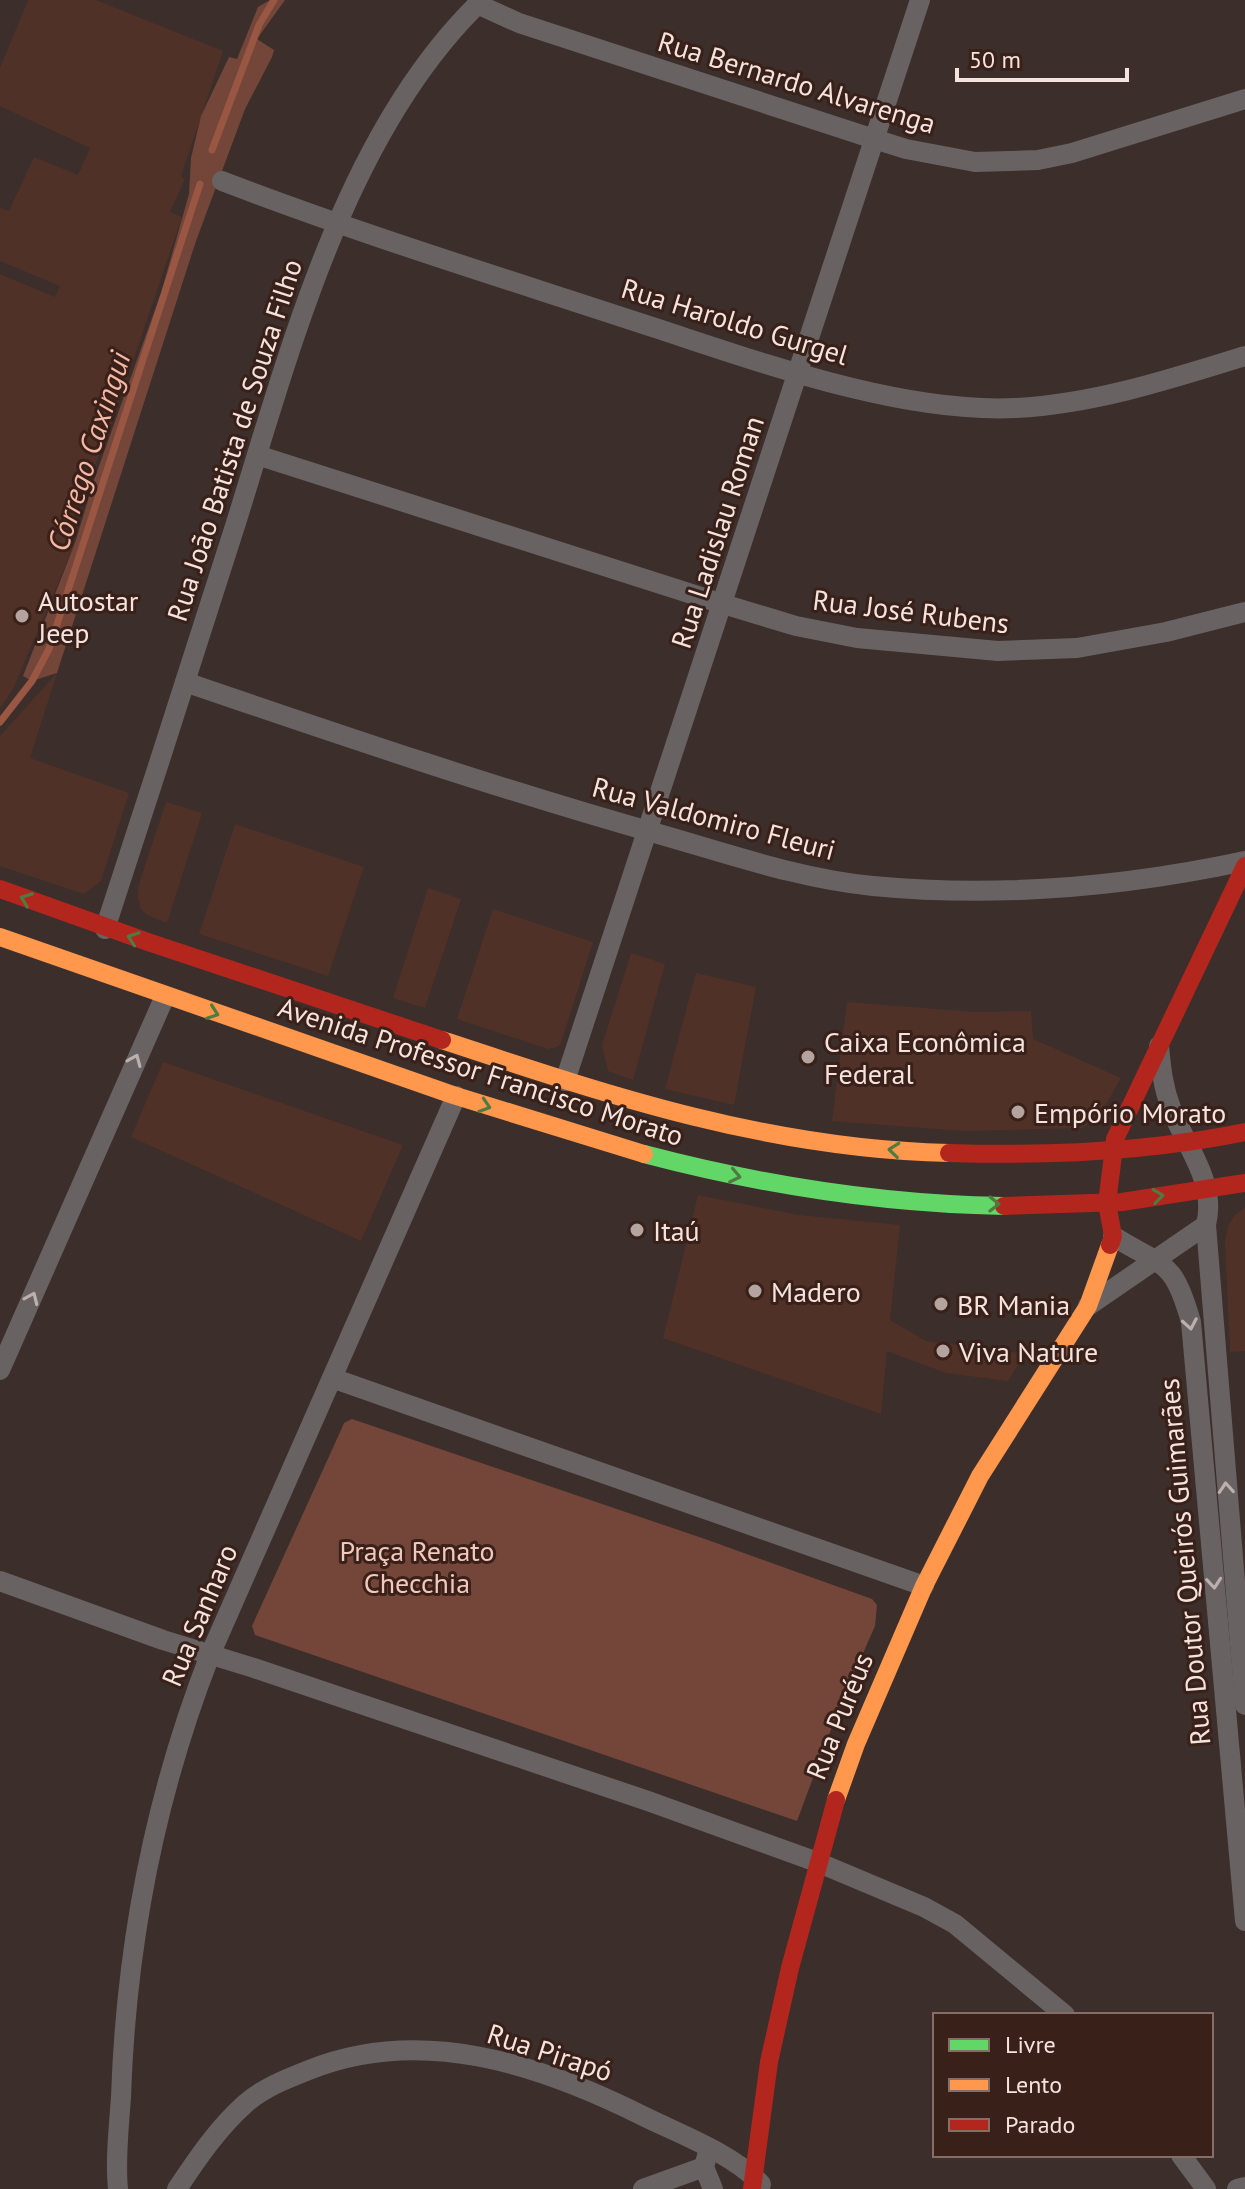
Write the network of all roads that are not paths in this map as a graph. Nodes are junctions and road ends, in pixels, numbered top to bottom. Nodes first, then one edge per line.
1 (920, 0) edge
2 (479, 2) edge
3 (1245, 99) edge
4 (874, 139) junction
5 (222, 181) dead end
6 (336, 225) junction
7 (1245, 356) edge
8 (799, 372) junction
9 (257, 455) junction
10 (723, 604) junction
11 (1245, 612) edge
12 (185, 682) junction
13 (649, 831) junction
14 (1245, 863) edge
15 (0, 889) edge
16 (105, 929) junction
17 (0, 937) edge
18 (165, 996) junction
19 (1159, 1046) junction
20 (565, 1081) junction
21 (456, 1096) junction
22 (1245, 1132) edge
23 (1188, 1144) junction
24 (1112, 1151) junction
25 (1245, 1183) edge
26 (1208, 1190) junction
27 (1107, 1203) junction
28 (1206, 1225) junction
29 (1113, 1236) junction
30 (1155, 1257) junction
31 (1088, 1306) junction
32 (0, 1370) edge
33 (332, 1378) junction
34 (0, 1581) edge
35 (924, 1586) junction
36 (210, 1655) junction
37 (1245, 1705) edge
38 (817, 1862) junction
39 (1245, 1921) edge
40 (1063, 2013) edge
41 (1182, 2157) edge
42 (707, 2158) junction
43 (757, 2185) edge
44 (1245, 2187) edge
45 (118, 2189) edge
46 (177, 2189) edge
47 (643, 2189) edge
48 (713, 2189) edge
49 (1206, 2189) edge
50 (1237, 2189) edge

1 - 4 street, Rua Ladislau Roman
2 - 4 street, Rua Bernardo Alvarenga
2 - 6 street, Rua João Batista de Souza Filho
3 - 4 street, Rua Bernardo Alvarenga
4 - 8 street, Rua Ladislau Roman
5 - 6 street, Rua Haroldo Gurgel
6 - 8 street, Rua Haroldo Gurgel
6 - 9 street, Rua João Batista de Souza Filho
7 - 8 street, Rua Haroldo Gurgel
8 - 10 street, Rua Ladislau Roman
9 - 10 street, Rua José Rubens
9 - 12 street, Rua João Batista de Souza Filho
10 - 11 street, Rua José Rubens
10 - 13 street, Rua Ladislau Roman
12 - 13 street, Rua Valdomiro Fleuri
12 - 16 street, Rua João Batista de Souza Filho
13 - 14 street, Rua Valdomiro Fleuri
13 - 20 street, Rua Ladislau Roman
14 - 19 main road, Rua Puréus
16 -> 15 main road, Avenida Professor Francisco Morato
20 -> 16 main road, Avenida Professor Francisco Morato
17 - 18 main road, Avenida Professor Francisco Morato
18 -> 21 main road, Avenida Professor Francisco Morato
32 -> 18 street
19 - 23 street
19 - 24 main road, Rua Puréus
24 -> 20 main road, Avenida Professor Francisco Morato
21 -> 27 main road, Avenida Professor Francisco Morato
21 - 33 street, Rua Sanharo
22 - 23 main road, Avenida Professor Francisco Morato
23 - 24 main road, Avenida Professor Francisco Morato
23 - 26 street
24 - 27 main road, Rua Puréus
25 - 26 main road, Avenida Professor Francisco Morato
27 -> 26 main road, Avenida Professor Francisco Morato
26 - 28 street
27 - 29 main road, Rua Puréus
28 - 30 street, Rua Puréus
37 -> 28 street, Rua Doutor Queirós Guimarães
29 - 30 street, Rua Doutor Queirós Guimarães
29 - 31 main road, Rua Puréus
30 - 31 street, Rua Puréus
30 -> 39 street, Rua Doutor Queirós Guimarães
31 - 35 main road, Rua Puréus
33 - 35 street
33 - 36 street, Rua Sanharo
34 - 36 street
35 - 38 main road, Rua Puréus
36 - 38 street
36 - 45 street, Rua Sanharo
38 - 40 street
38 - 43 main road, Rua Puréus
41 - 49 street
42 - 43 street, Rua Pirapó
42 - 46 street, Rua Pirapó
42 - 47 street
42 - 48 street
44 - 50 street

